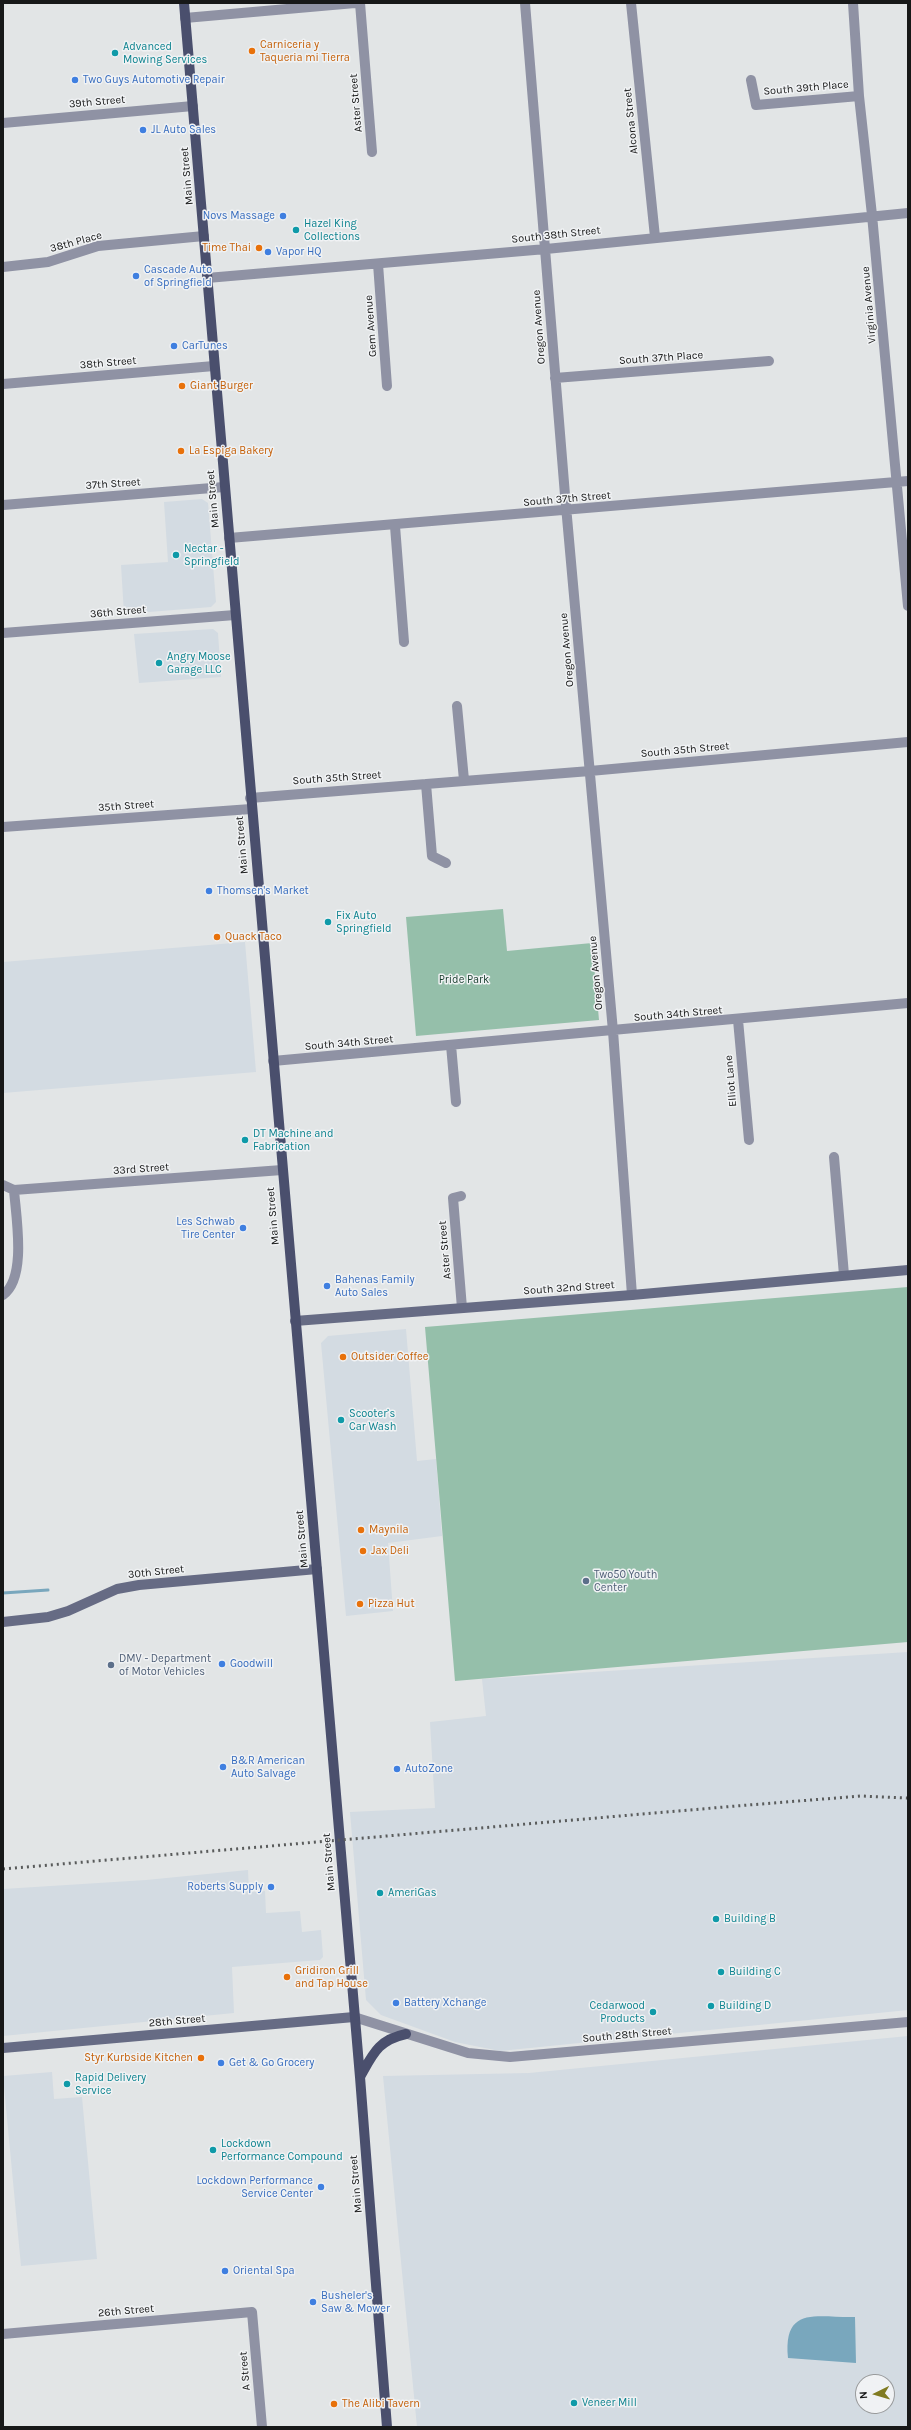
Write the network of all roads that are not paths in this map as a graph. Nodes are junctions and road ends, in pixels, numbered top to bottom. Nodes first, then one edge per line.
1 (184, 3) edge
2 (355, 3) edge
3 (360, 3) edge
4 (525, 3) edge
5 (631, 3) edge
6 (853, 3) edge
7 (185, 18) junction
8 (751, 80) dead end
9 (859, 96) junction
10 (193, 106) junction
11 (3, 123) edge
12 (372, 152) dead end
13 (908, 213) edge
14 (872, 215) junction
15 (204, 236) junction
16 (655, 237) junction
17 (546, 249) junction
18 (378, 264) junction
19 (3, 268) edge
20 (207, 278) junction
21 (769, 361) dead end
22 (214, 366) junction
23 (555, 378) junction
24 (3, 384) edge
25 (387, 386) dead end
26 (908, 481) edge
27 (897, 482) junction
28 (224, 487) junction
29 (3, 505) edge
30 (566, 511) junction
31 (395, 526) junction
32 (229, 538) junction
33 (908, 606) edge
34 (235, 615) junction
35 (3, 633) edge
36 (404, 642) dead end
37 (457, 706) dead end
38 (908, 742) edge
39 (590, 771) junction
40 (464, 780) junction
41 (426, 784) junction
42 (250, 798) junction
43 (251, 808) junction
44 (3, 827) edge
45 (446, 863) dead end
46 (908, 1003) edge
47 (738, 1020) junction
48 (613, 1031) junction
49 (451, 1046) junction
50 (272, 1061) junction
51 (456, 1102) dead end
52 (749, 1140) dead end
53 (834, 1157) dead end
54 (282, 1170) junction
55 (3, 1186) edge
56 (14, 1190) junction
57 (461, 1196) dead end
58 (908, 1270) edge
59 (844, 1275) junction
60 (6, 1293) edge
61 (632, 1295) junction
62 (462, 1308) junction
63 (295, 1321) junction
64 (317, 1569) junction
65 (3, 1622) edge
66 (354, 2017) junction
67 (908, 2022) edge
68 (406, 2034) junction
69 (3, 2048) edge
70 (360, 2077) junction
71 (252, 2312) joint
72 (3, 2334) edge
73 (262, 2427) edge
74 (387, 2427) edge

1 - 7 main road, Main Street
2 - 7 street
3 - 12 street, Aster Street
4 - 17 street, Oregon Avenue
5 - 16 street, Alcona Street
6 - 9 street, Virginia Avenue
7 - 10 main road, Main Street
8 - 9 street, South 39th Place
9 - 14 street, Virginia Avenue
10 - 11 street, 39th Street
10 - 15 main road, Main Street
13 - 14 street, South 38th Street
14 - 16 street, South 38th Street
14 - 27 street, Virginia Avenue
15 - 19 street, 38th Place
15 - 20 main road, Main Street
16 - 17 street, South 38th Street
17 - 18 street, South 38th Street
17 - 23 street, Oregon Avenue
18 - 20 street, South 38th Street
18 - 25 street, Gem Avenue
20 - 22 main road, Main Street
21 - 23 street, South 37th Place
22 - 24 street, 38th Street
22 - 28 main road, Main Street
23 - 30 street, Oregon Avenue
26 - 27 street, South 37th Street
27 - 30 street, South 37th Street
27 - 33 street, Virginia Avenue
28 - 29 street, 37th Street
28 - 32 main road, Main Street
30 - 31 street, South 37th Street
30 - 39 street, Oregon Avenue
31 - 32 street, South 37th Street
31 - 36 street
32 - 34 main road, Main Street
34 - 35 street, 36th Street
34 - 42 main road, Main Street
37 - 40 street
38 - 39 street, South 35th Street
39 - 40 street, South 35th Street
39 - 48 street, Oregon Avenue
40 - 41 street, South 35th Street
41 - 42 street, South 35th Street
41 - 45 street
42 - 43 main road, Main Street
43 - 44 street, 35th Street
43 - 50 main road, Main Street
46 - 47 street, South 34th Street
47 - 48 street, South 34th Street
47 - 52 street, Elliot Lane
48 - 49 street, South 34th Street
48 - 61 street, Oregon Avenue
49 - 50 street, South 34th Street
49 - 51 street
50 - 54 main road, Main Street
53 - 59 street
54 - 56 street, 33rd Street
54 - 63 main road, Main Street
55 - 56 street, 33rd Street
56 - 60 street
57 - 62 street, Aster Street
58 - 59 street, South 32nd Street
59 - 61 street, South 32nd Street
61 - 62 street, South 32nd Street
62 - 63 street, South 32nd Street
63 - 64 main road, Main Street
64 - 65 street, 30th Street
64 - 66 main road, Main Street
66 - 68 street, South 28th Street
66 - 69 street, 28th Street
66 - 70 main road, Main Street
67 - 68 street, South 28th Street
68 - 70 main road
70 - 74 main road, Main Street
71 - 72 street, 26th Street
71 - 73 street, A Street

